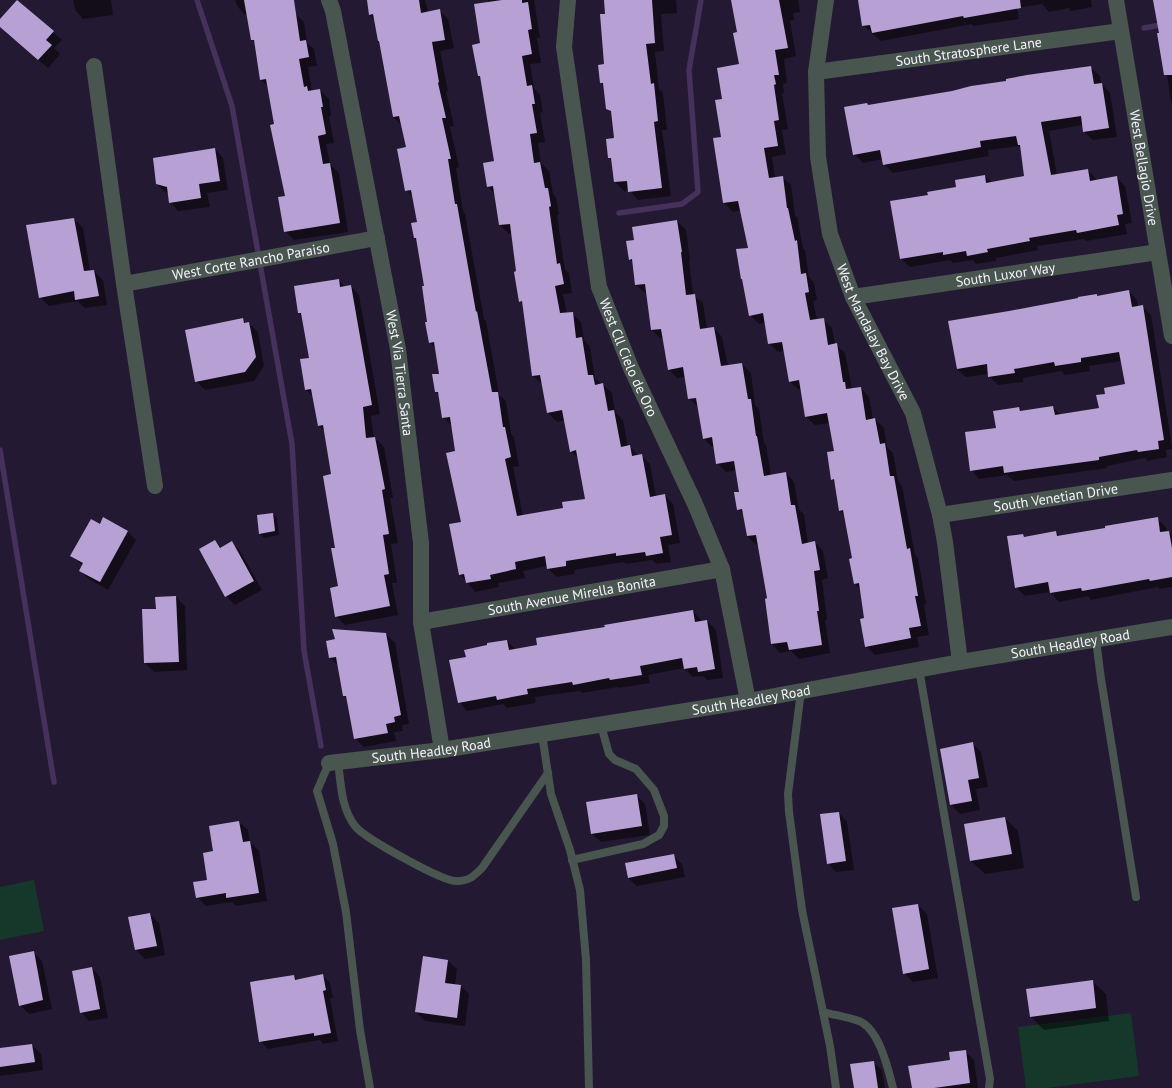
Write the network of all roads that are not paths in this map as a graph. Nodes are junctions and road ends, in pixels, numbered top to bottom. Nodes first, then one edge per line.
1 (329, 0) edge
2 (568, 0) edge
3 (826, 0) edge
4 (1116, 0) edge
5 (1121, 31) junction
6 (94, 66) dead end
7 (816, 72) junction
8 (377, 238) junction
9 (1158, 252) junction
10 (124, 284) junction
11 (853, 297) junction
12 (1172, 336) edge
13 (1172, 480) edge
14 (155, 486) dead end
15 (940, 515) junction
16 (722, 569) junction
17 (421, 622) junction
18 (1172, 627) edge
19 (1096, 640) junction
20 (960, 662) junction
21 (919, 669) junction
22 (801, 691) junction
23 (748, 701) junction
24 (601, 725) junction
25 (542, 734) junction
26 (442, 750) junction
27 (334, 763) junction
28 (548, 773) junction
29 (572, 860) junction
30 (1136, 897) dead end
31 (822, 1012) junction
32 (370, 1088) edge
33 (589, 1088) edge
34 (836, 1088) edge
35 (893, 1088) edge
36 (990, 1088) edge

1 - 8 street, West Via Tierra Santa
2 - 16 street, West Cll Cielo de Oro
3 - 7 street, West Mandalay Bay Drive
4 - 5 street, West Bellagio Drive
5 - 7 street, South Stratosphere Lane
5 - 9 street, West Bellagio Drive
6 - 10 street
7 - 11 street, West Mandalay Bay Drive
8 - 10 street, West Corte Rancho Paraiso
8 - 17 street, West Via Tierra Santa
9 - 11 street, South Luxor Way
9 - 12 street, West Bellagio Drive
10 - 14 street
11 - 15 street, West Mandalay Bay Drive
13 - 15 street, South Venetian Drive
15 - 20 street, West Mandalay Bay Drive
16 - 17 street, South Avenue Mirella Bonita
16 - 23 street, West Cll Cielo de Oro
17 - 26 street, West Via Tierra Santa
18 - 19 street, South Headley Road
19 - 20 street, South Headley Road
19 - 30 lane
20 - 21 street, South Headley Road
21 - 22 street, South Headley Road
21 - 36 lane
22 - 23 street, South Headley Road
22 - 31 lane
23 - 24 street, South Headley Road
24 - 25 street, South Headley Road
24 - 29 lane
25 - 26 street, South Headley Road
25 - 28 lane
26 - 27 street, South Headley Road
27 - 28 lane
27 - 32 lane
28 - 29 lane
29 - 33 lane
31 - 34 lane
31 - 35 lane

